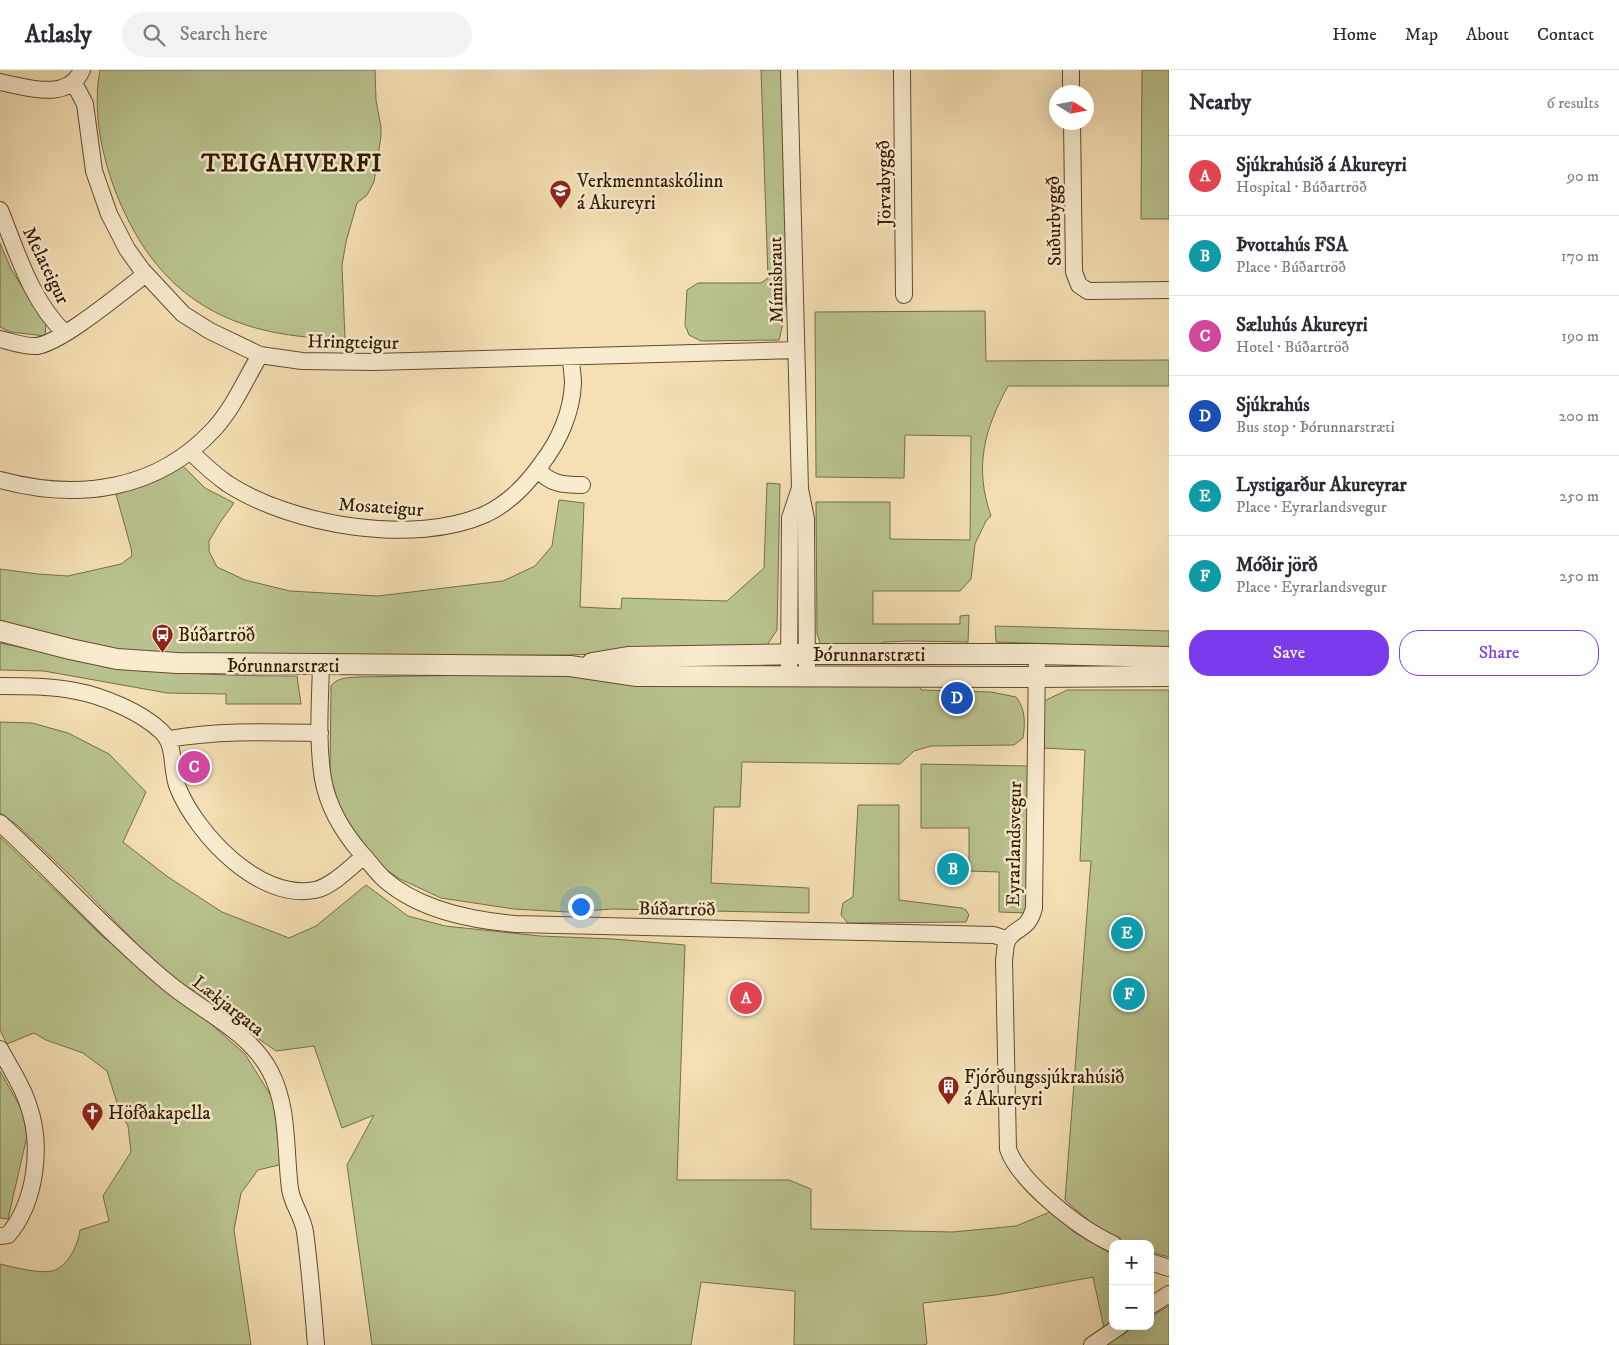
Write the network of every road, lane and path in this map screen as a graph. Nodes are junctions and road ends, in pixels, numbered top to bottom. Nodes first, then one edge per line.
1 (789, 70) edge
2 (902, 70) edge
3 (1071, 70) edge
4 (78, 76) edge
5 (0, 82) edge
6 (1071, 85) edge
7 (1072, 130) edge
8 (0, 210) edge
9 (146, 274) junction
10 (1169, 290) edge
11 (904, 295) dead end
12 (65, 333) junction
13 (0, 339) edge
14 (796, 350) junction
15 (260, 355) junction
16 (570, 357) junction
17 (191, 452) junction
18 (538, 469) junction
19 (0, 480) edge
20 (582, 485) dead end
21 (0, 631) edge
22 (798, 654) junction
23 (1037, 654) junction
24 (1169, 657) edge
25 (321, 665) junction
26 (570, 666) junction
27 (1169, 676) edge
28 (798, 677) junction
29 (1036, 677) junction
30 (0, 686) edge
31 (320, 733) junction
32 (169, 739) junction
33 (0, 823) edge
34 (364, 856) junction
35 (1006, 942) junction
36 (0, 1049) edge
37 (0, 1236) edge
38 (1109, 1242) edge
39 (1154, 1263) edge
40 (1169, 1268) edge
41 (1169, 1294) edge
42 (1154, 1303) edge
43 (1114, 1330) edge
44 (316, 1345) edge
45 (1092, 1345) edge

1 - 14 street, Mímisbraut
2 - 11 street, Jörvabyggð
3 - 6 street
4 - 5 street
4 - 9 street, Hringteigur
7 - 10 street, Suðurbyggð
8 - 12 street, Melateigur
9 - 12 street, Melateigur
9 - 15 street, Hringteigur
12 - 13 street, Melateigur
14 - 16 street, Hringteigur
14 - 22 street, Mímisbraut
15 - 16 street, Hringteigur
15 - 17 street
16 - 18 street, Mosateigur
17 - 18 street, Mosateigur
17 - 19 street
18 - 20 street
21 - 25 street, Þórunnarstræti
22 - 23 street, Þórunnarstræti
22 - 26 street, Þórunnarstræti
22 - 28 street, Mímisbraut
23 - 24 street, Þórunnarstræti
23 - 29 street, Eyrarlandsvegur
25 - 26 street, Þórunnarstræti
25 - 31 street, Búðartröð
26 - 28 street, Þórunnarstræti
27 - 29 street, Þórunnarstræti
28 - 29 street, Þórunnarstræti
29 - 35 street, Eyrarlandsvegur
30 - 32 street
31 - 32 street
31 - 34 street, Búðartröð
32 - 34 street
33 - 44 street, Lækjargata
34 - 35 street, Búðartröð
35 - 38 street
36 - 37 street
39 - 40 street
41 - 42 street
43 - 45 street

